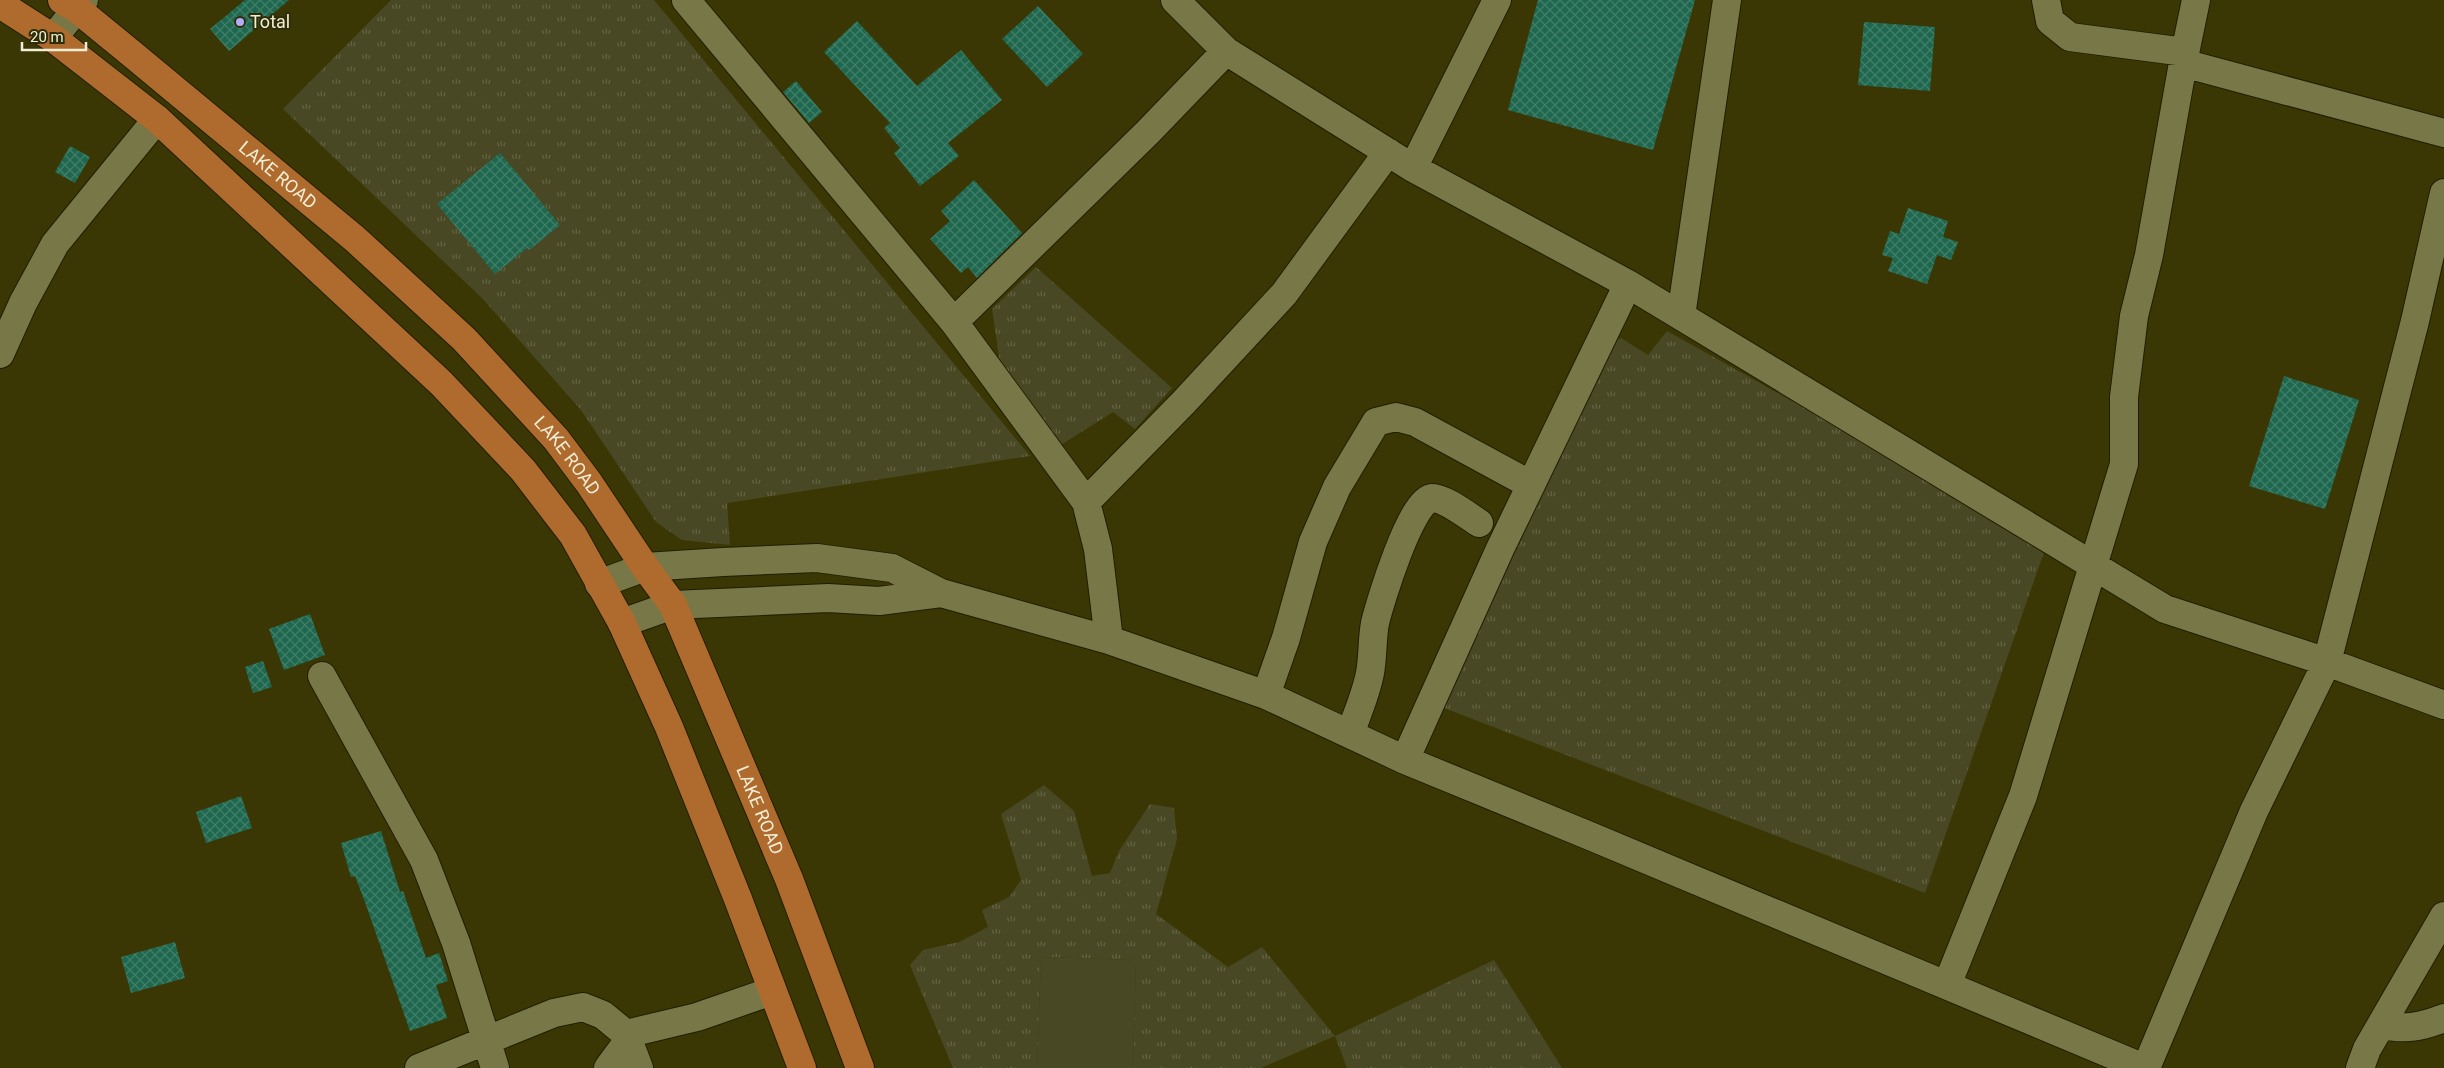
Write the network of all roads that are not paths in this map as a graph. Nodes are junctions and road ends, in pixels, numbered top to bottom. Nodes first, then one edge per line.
1 (686, 0) edge
2 (1175, 0) edge
3 (1497, 0) edge
4 (1726, 0) edge
5 (2046, 0) edge
6 (2196, 0) edge
7 (74, 3) edge
8 (0, 4) edge
9 (53, 38) junction
10 (1226, 51) junction
11 (2184, 57) junction
12 (158, 119) junction
13 (2444, 133) edge
14 (1388, 152) junction
15 (1413, 168) junction
16 (2444, 193) edge
17 (1628, 284) junction
18 (1681, 316) junction
19 (954, 322) junction
20 (0, 354) edge
21 (1531, 485) junction
22 (1086, 502) junction
23 (1479, 523) dead end
24 (2094, 566) junction
25 (645, 567) junction
26 (599, 584) junction
27 (941, 593) junction
28 (674, 605) junction
29 (622, 623) junction
30 (1109, 640) junction
31 (2327, 662) junction
32 (322, 676) dead end
33 (1266, 695) junction
34 (2444, 705) edge
35 (1350, 734) junction
36 (1405, 760) junction
37 (2444, 916) edge
38 (1946, 985) junction
39 (772, 991) junction
40 (2444, 1018) edge
41 (2382, 1024) junction
42 (627, 1038) junction
43 (487, 1042) junction
44 (419, 1068) edge
45 (495, 1068) edge
46 (608, 1068) edge
47 (639, 1068) edge
48 (802, 1068) edge
49 (860, 1068) edge
50 (2145, 1068) edge
51 (2360, 1068) edge

1 - 19 street
2 - 10 street
3 - 15 street
4 - 18 street
5 - 11 street
6 - 11 street
7 - 9 street
7 - 25 main road, LAKE ROAD
8 - 9 main road
9 - 12 main road
10 - 14 street
10 - 19 street
11 - 13 street
11 - 24 street
12 - 20 street
12 - 26 main road
14 - 15 street
14 - 22 street
15 - 17 street
16 - 31 street
17 - 18 street
17 - 21 street
18 - 24 street
19 - 22 street
21 - 33 street
21 - 36 street
22 - 30 street
23 - 35 street
24 - 31 street
24 - 38 street
25 - 26 street
25 - 27 street
25 - 28 main road, LAKE ROAD
26 - 29 main road
27 - 28 street
27 - 30 street
28 - 29 street
28 - 49 main road, LAKE ROAD
29 - 39 main road
30 - 33 street
31 - 34 street
31 - 50 street
32 - 43 street
33 - 35 street
35 - 36 street
36 - 38 street
37 - 41 street
38 - 50 street
39 - 42 street
39 - 48 main road
40 - 41 street
41 - 51 street
42 - 43 street
42 - 46 street
42 - 47 street
43 - 44 street
43 - 45 street

